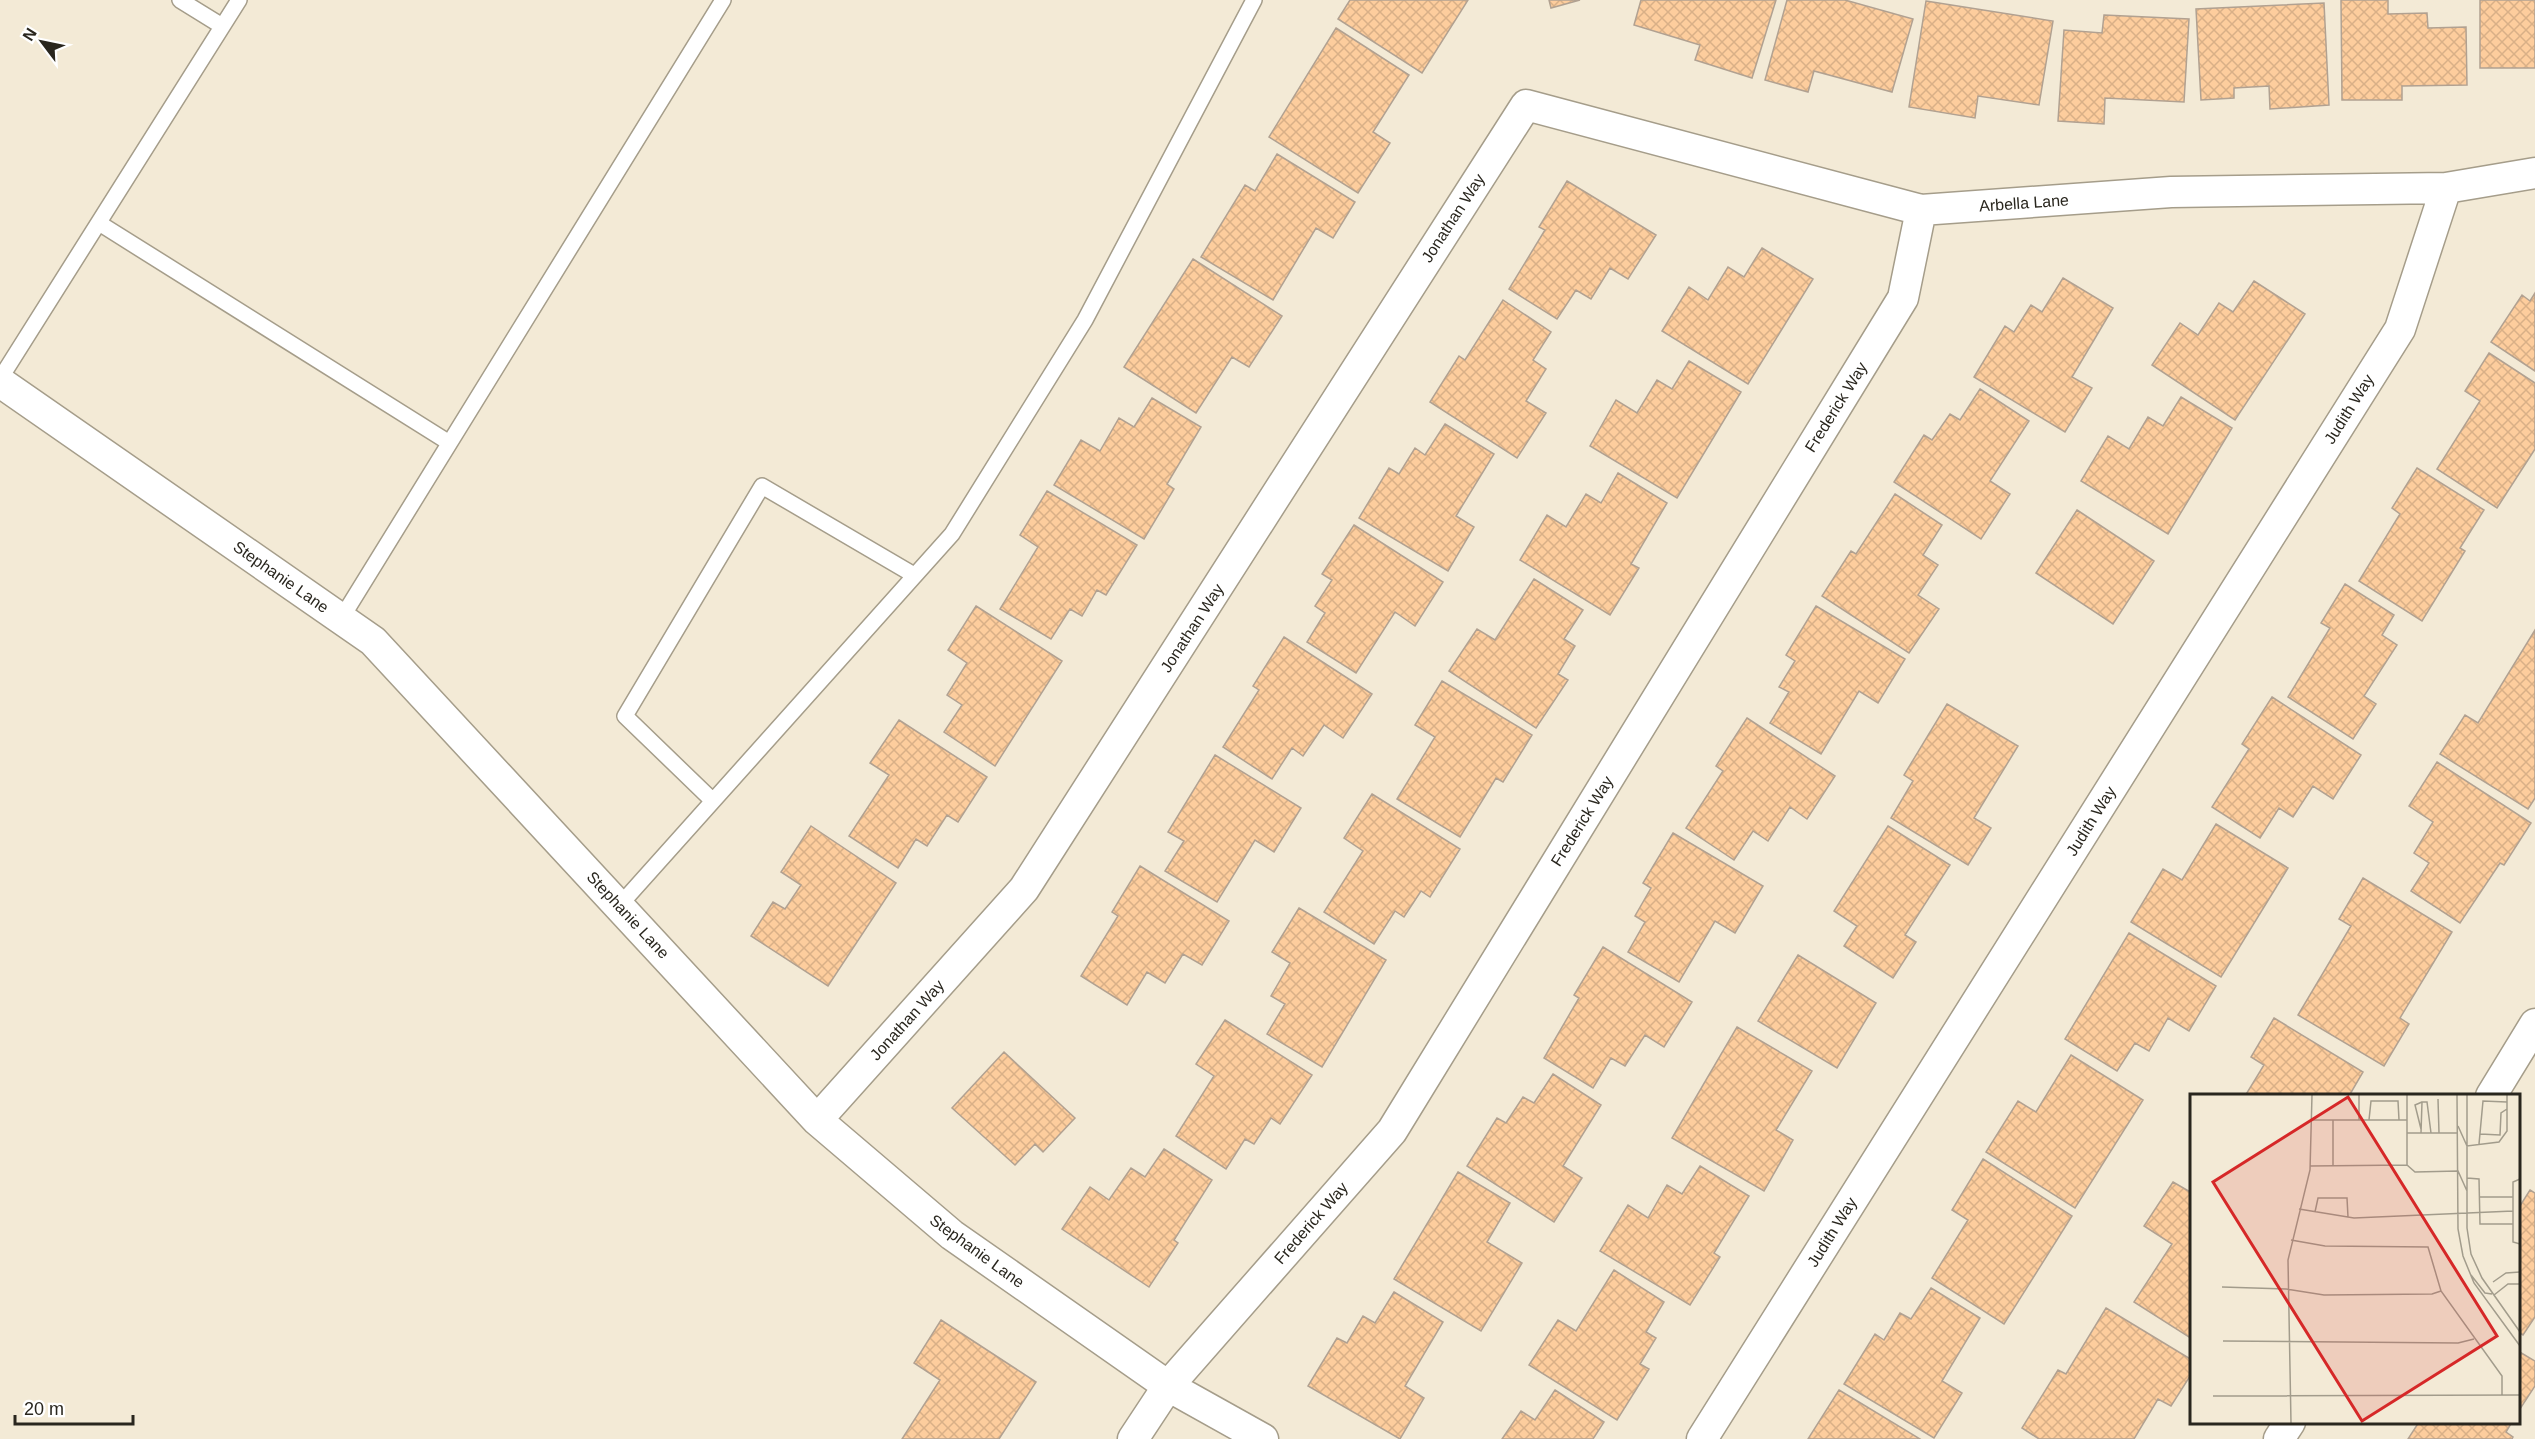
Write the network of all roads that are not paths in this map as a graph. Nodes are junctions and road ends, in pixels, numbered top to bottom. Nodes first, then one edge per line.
1 (180, 0) edge
2 (239, 0) edge
3 (723, 0) edge
4 (1254, 0) edge
5 (222, 27) junction
6 (1526, 105) joint
7 (2535, 173) edge
8 (2446, 188) junction
9 (1921, 210) junction
10 (99, 223) junction
11 (0, 380) edge
12 (448, 442) junction
13 (914, 575) junction
14 (341, 619) junction
15 (712, 801) junction
16 (619, 906) junction
17 (2535, 1024) edge
18 (2492, 1094) edge
19 (818, 1120) junction
20 (1168, 1386) junction
21 (2289, 1424) edge
22 (1133, 1439) edge
23 (1263, 1439) edge
24 (1702, 1439) edge
25 (2279, 1439) edge

1 - 5 lane
2 - 5 lane
3 - 12 lane
4 - 13 lane
5 - 10 lane
6 - 9 street, Arbella Lane
6 - 19 street, Jonathan Way
7 - 8 street, Arbella Lane
8 - 9 street, Arbella Lane
8 - 24 street, Judith Way
9 - 20 street, Frederick Way
10 - 11 lane
10 - 12 lane
11 - 14 street, Stephanie Lane
12 - 14 lane
13 - 15 lane
13 - 15 lane
14 - 16 street, Stephanie Lane
15 - 16 lane
16 - 19 street, Stephanie Lane
17 - 18 street
19 - 20 street, Stephanie Lane
20 - 22 street, Frederick Way
20 - 23 street, Stephanie Lane
21 - 25 street

